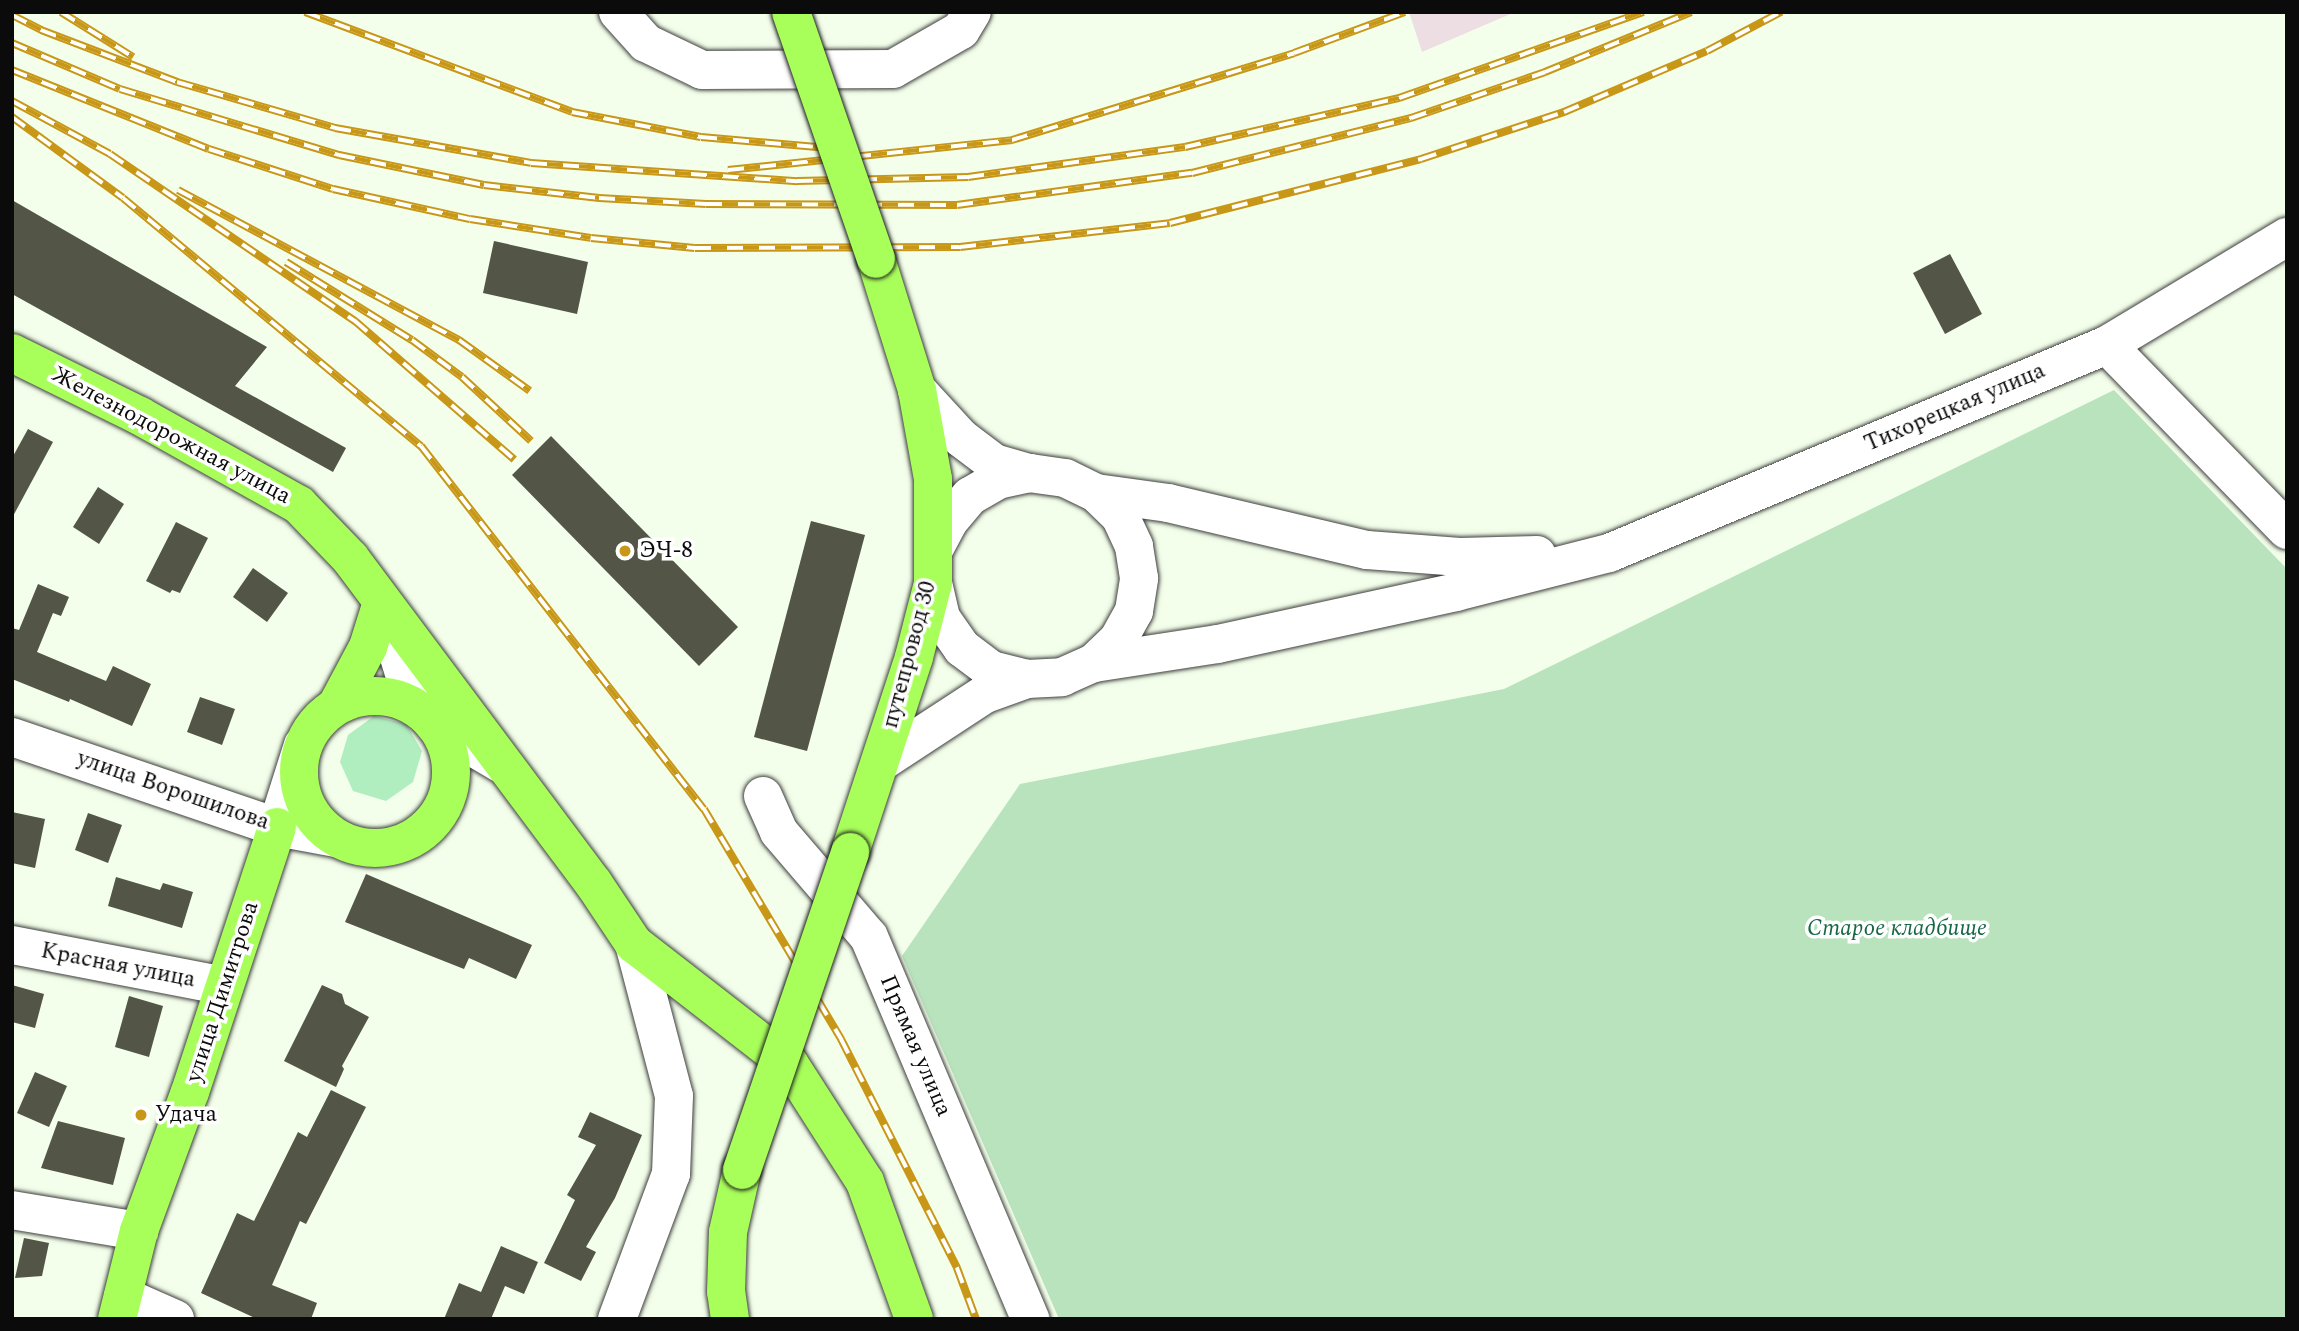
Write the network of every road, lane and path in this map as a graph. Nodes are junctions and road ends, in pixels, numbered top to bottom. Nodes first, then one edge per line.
1 (618, 12) edge
2 (791, 12) edge
3 (972, 12) edge
4 (2287, 237) edge
5 (2107, 345) junction
6 (12, 353) edge
7 (917, 390) junction
8 (1030, 473) junction
9 (1096, 493) junction
10 (2287, 530) edge
11 (1609, 552) junction
12 (933, 567) junction
13 (382, 602) junction
14 (1094, 663) junction
15 (1027, 680) junction
16 (337, 705) junction
17 (424, 715) junction
18 (12, 737) edge
19 (303, 745) junction
20 (881, 762) junction
21 (500, 763) junction
22 (762, 796) dead end
23 (277, 827) junction
24 (335, 838) junction
25 (634, 944) junction
26 (12, 945) edge
27 (224, 986) junction
28 (12, 1210) edge
29 (139, 1231) junction
30 (120, 1308) edge
31 (175, 1319) edge
32 (617, 1319) edge
33 (730, 1319) edge
34 (914, 1319) edge
35 (1030, 1319) edge

1 - 3 street
2 - 7 main road, путепровод 30, bridge
4 - 5 street, Тихорецкая улица
5 - 10 street
5 - 11 street, Тихорецкая улица
6 - 13 main road, Железнодорожная улица
7 - 8 street
7 - 12 main road, путепровод 30
8 - 9 street
8 - 12 street
9 - 11 street
9 - 14 street
11 - 14 street
12 - 15 street
12 - 20 main road, путепровод 30
13 - 16 main road
13 - 17 street
13 - 21 main road, Железнодорожная улица
14 - 15 street
15 - 20 street
16 - 17 main road
16 - 19 main road
17 - 21 street
17 - 24 main road
18 - 23 street, улица Ворошилова
19 - 23 street, улица Димитрова
19 - 24 main road
20 - 33 main road, путепровод 30, bridge
21 - 25 main road, Железнодорожная улица
22 - 35 street, Прямая улица
23 - 24 street, улица Ворошилова
23 - 27 main road, улица Димитрова
25 - 32 street
25 - 34 main road, Железнодорожная улица
26 - 27 street, Красная улица
27 - 29 main road, улица Димитрова
28 - 29 street
29 - 30 main road, улица Димитрова
30 - 31 street

